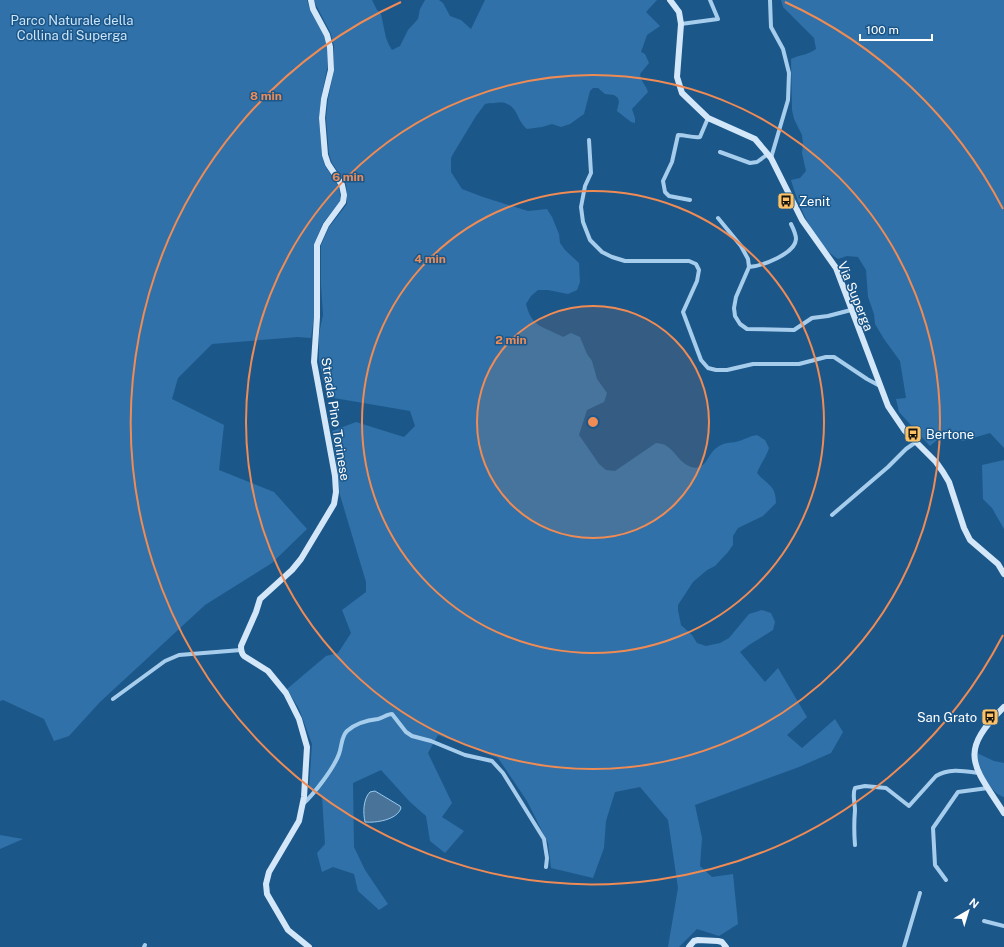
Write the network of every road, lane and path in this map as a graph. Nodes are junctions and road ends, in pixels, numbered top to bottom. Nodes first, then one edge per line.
1 (311, 0) edge
2 (670, 0) edge
3 (710, 0) edge
4 (770, 0) edge
5 (681, 24) junction
6 (708, 118) junction
7 (589, 140) dead end
8 (720, 152) dead end
9 (769, 156) junction
10 (690, 200) dead end
11 (718, 218) dead end
12 (791, 224) dead end
13 (750, 267) junction
14 (851, 310) junction
15 (880, 386) junction
16 (916, 442) junction
17 (832, 515) dead end
18 (1004, 574) edge
19 (241, 650) junction
20 (114, 699) dead end
21 (1004, 707) edge
22 (979, 773) junction
23 (988, 788) junction
24 (303, 804) junction
25 (1004, 813) edge
26 (855, 845) dead end
27 (546, 867) dead end
28 (946, 880) dead end
29 (920, 893) dead end
30 (990, 916) dead end
31 (984, 921) dead end
32 (990, 922) junction
33 (1004, 926) edge
34 (309, 947) edge
35 (689, 947) edge
36 (726, 947) edge
37 (904, 947) edge

1 - 19 street, Strada Pino Torinese
2 - 5 street, Via Superga
3 - 5 street
4 - 9 street
5 - 6 street, Via Superga
6 - 9 street, Via Superga
6 - 10 street
7 - 15 street
8 - 9 street
9 - 14 street, Via Superga
11 - 13 street
12 - 13 street
13 - 14 street
14 - 15 street, Via Superga
15 - 16 street, Via Superga
16 - 17 street
16 - 18 street, Via Superga
19 - 20 street
19 - 24 street
21 - 22 street
22 - 23 street
22 - 26 street
23 - 25 street
23 - 28 street
24 - 27 street
24 - 34 street
29 - 37 street
30 - 32 street
31 - 32 street
32 - 33 street
35 - 36 street

